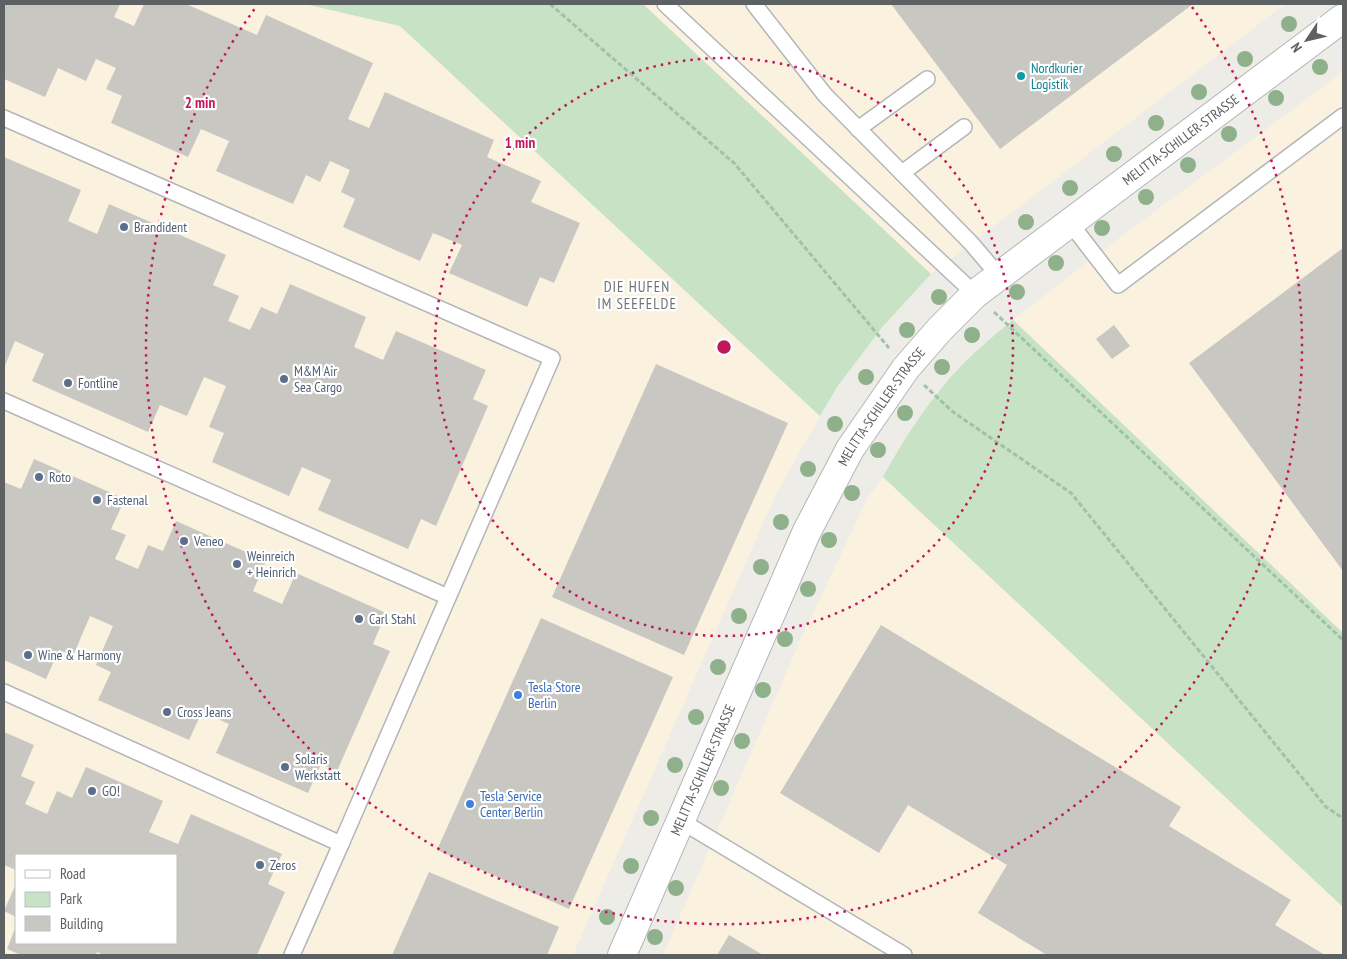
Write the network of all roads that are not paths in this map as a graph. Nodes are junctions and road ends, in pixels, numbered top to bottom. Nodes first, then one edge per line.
1 (665, 4) edge
2 (754, 4) edge
3 (1343, 18) edge
4 (927, 78) dead end
5 (1343, 116) edge
6 (4, 118) edge
7 (964, 127) dead end
8 (858, 129) junction
9 (902, 173) junction
10 (1070, 222) junction
11 (999, 276) junction
12 (975, 294) junction
13 (4, 401) edge
14 (448, 597) junction
15 (4, 692) edge
16 (681, 821) junction
17 (341, 844) junction
18 (292, 955) edge
19 (622, 955) edge
20 (904, 955) edge

1 - 12 lane
2 - 8 lane
3 - 10 street, MELITTA-SCHILLER-STRASSE
4 - 8 lane
5 - 10 lane
6 - 14 lane
7 - 9 lane
8 - 9 lane
9 - 11 lane
10 - 11 street, MELITTA-SCHILLER-STRASSE
11 - 12 street, MELITTA-SCHILLER-STRASSE
12 - 16 street, MELITTA-SCHILLER-STRASSE
13 - 14 lane
14 - 17 lane
15 - 17 lane
16 - 19 street, MELITTA-SCHILLER-STRASSE
16 - 20 lane
17 - 18 lane

